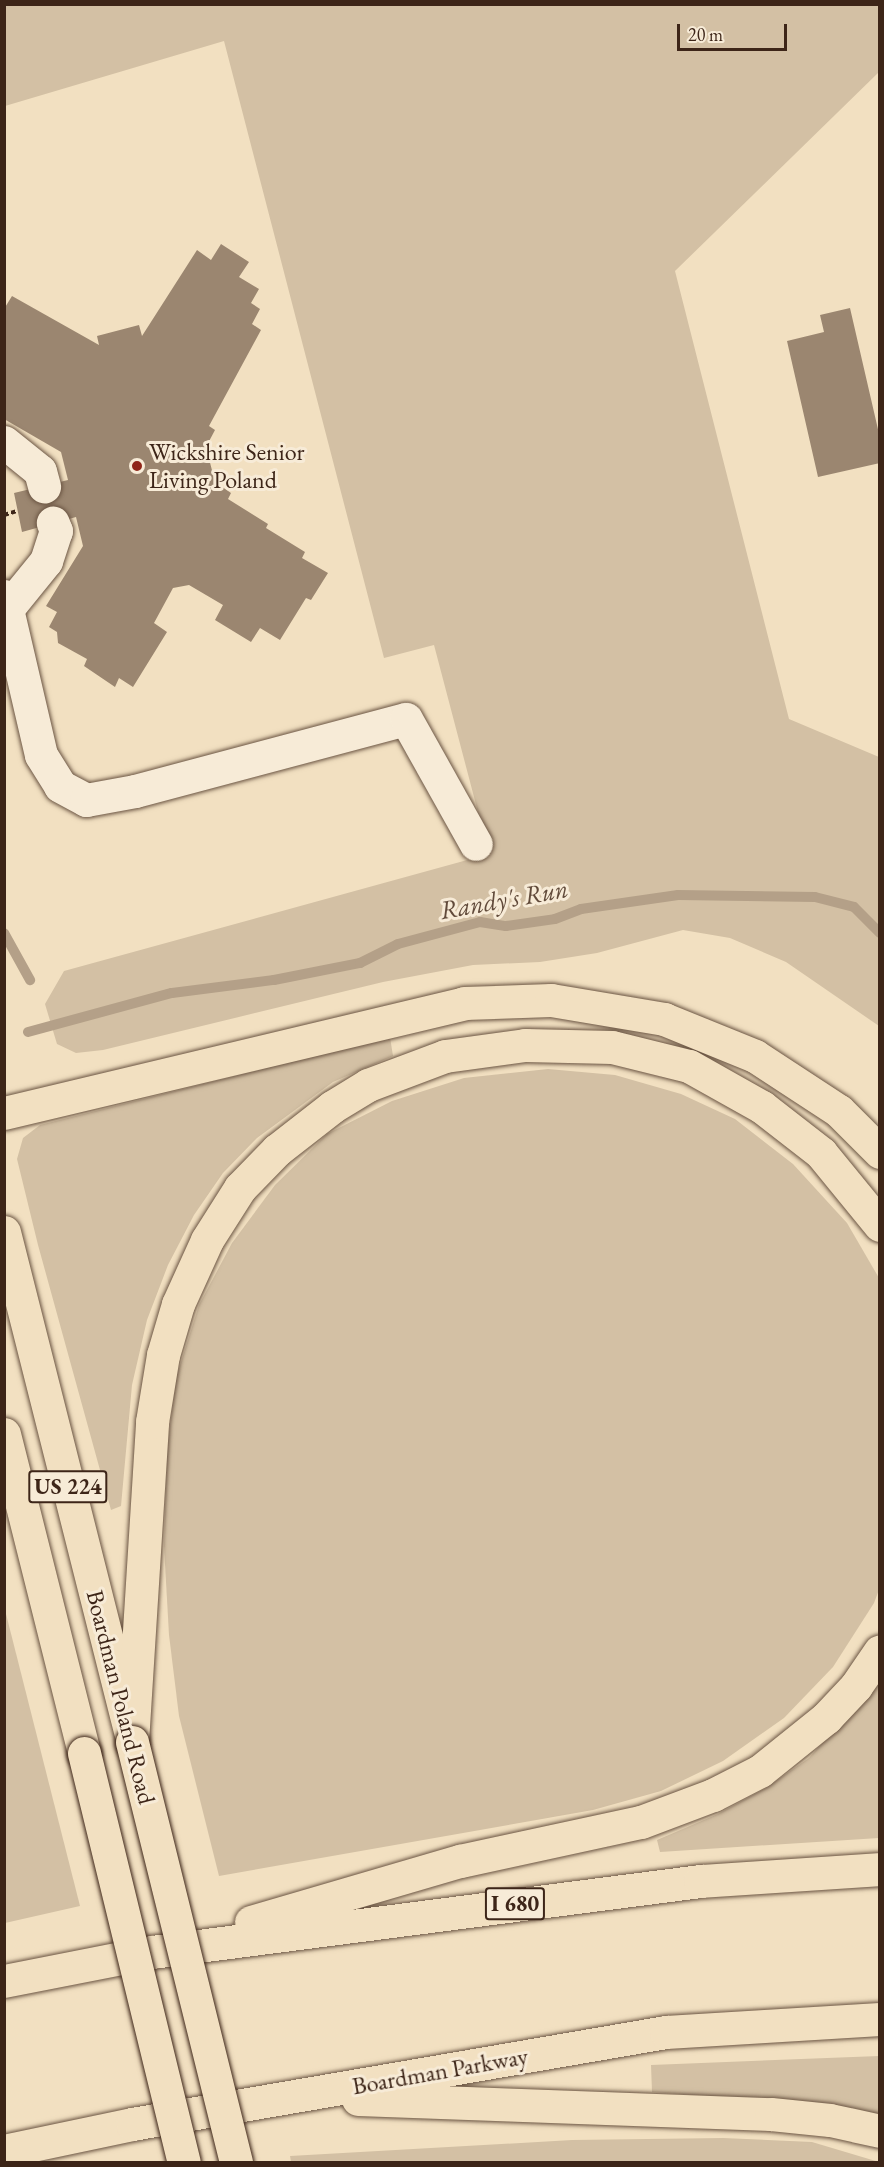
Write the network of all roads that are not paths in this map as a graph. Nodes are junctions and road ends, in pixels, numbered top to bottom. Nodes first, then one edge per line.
1 (4, 442) edge
2 (44, 486) dead end
3 (53, 523) dead end
4 (6, 602) edge
5 (476, 844) dead end
6 (4, 1113) edge
7 (879, 1152) edge
8 (879, 1225) edge
9 (4, 1232) edge
10 (4, 1434) edge
11 (879, 1651) edge
12 (132, 1742) junction
13 (879, 1869) edge
14 (152, 1952) junction
15 (4, 1981) edge
16 (879, 2019) edge
17 (296, 2096) junction
18 (879, 2131) edge
19 (4, 2151) edge
20 (184, 2163) edge
21 (236, 2163) edge

1 - 2 lane
3 - 4 lane
4 - 5 lane
6 - 7 main road
8 - 12 main road
9 - 12 main road, Boardman Poland Road / US 224
10 - 20 main road, Boardman Poland Road / US 224, bridge
11 - 14 main road
12 - 21 main road, Boardman Poland Road / US 224, bridge
13 - 14 main road, I 680
14 - 15 main road, I 680
16 - 17 main road, Boardman Parkway
17 - 18 main road
17 - 19 main road, Boardman Parkway

